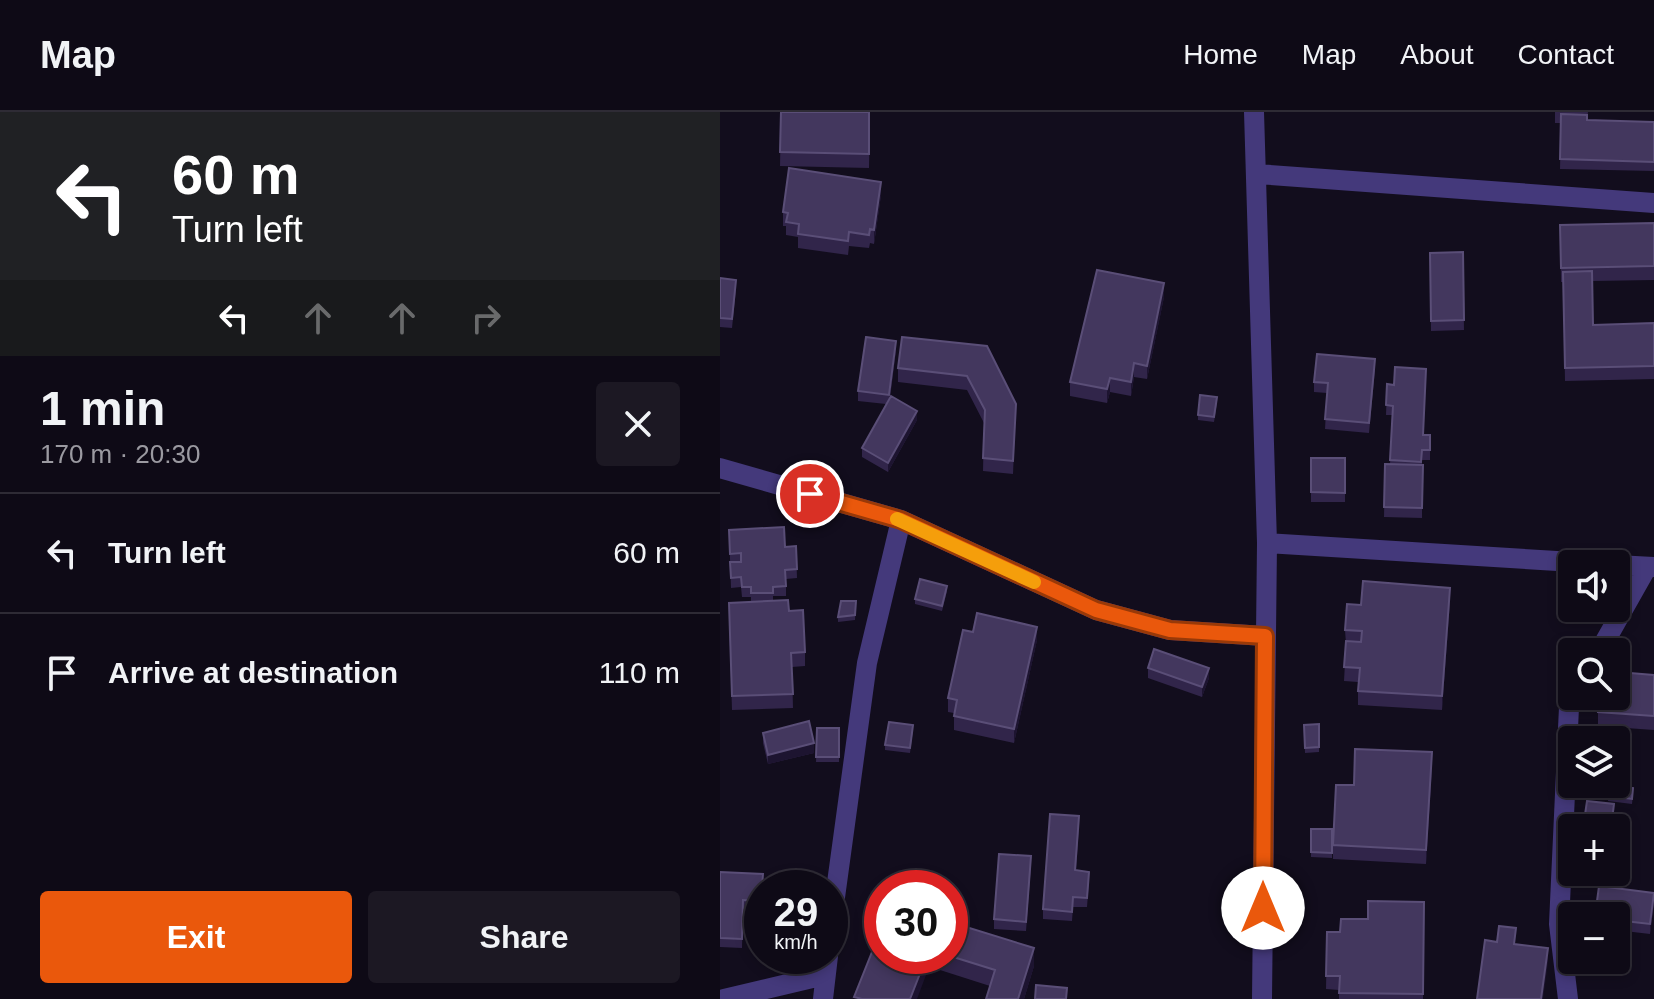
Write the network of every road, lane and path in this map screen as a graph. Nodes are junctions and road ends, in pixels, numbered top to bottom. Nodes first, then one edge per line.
1 (1254, 112) edge
2 (1257, 174) junction
3 (1654, 203) edge
4 (720, 468) edge
5 (901, 520) junction
6 (1267, 543) junction
7 (1558, 561) edge
8 (1630, 566) edge
9 (1651, 567) edge
10 (1265, 636) junction
11 (1608, 638) edge
12 (1569, 710) edge
13 (839, 870) edge
14 (801, 974) edge
15 (825, 974) edge
16 (724, 999) edge
17 (823, 999) edge
18 (1262, 999) edge
19 (1568, 999) edge

1 - 2 street
2 - 3 street
2 - 6 street
4 - 5 street
5 - 10 street
5 - 13 street
6 - 7 street
6 - 10 street
8 - 9 street
9 - 11 street
10 - 18 street
12 - 19 street
14 - 16 street
15 - 17 street

